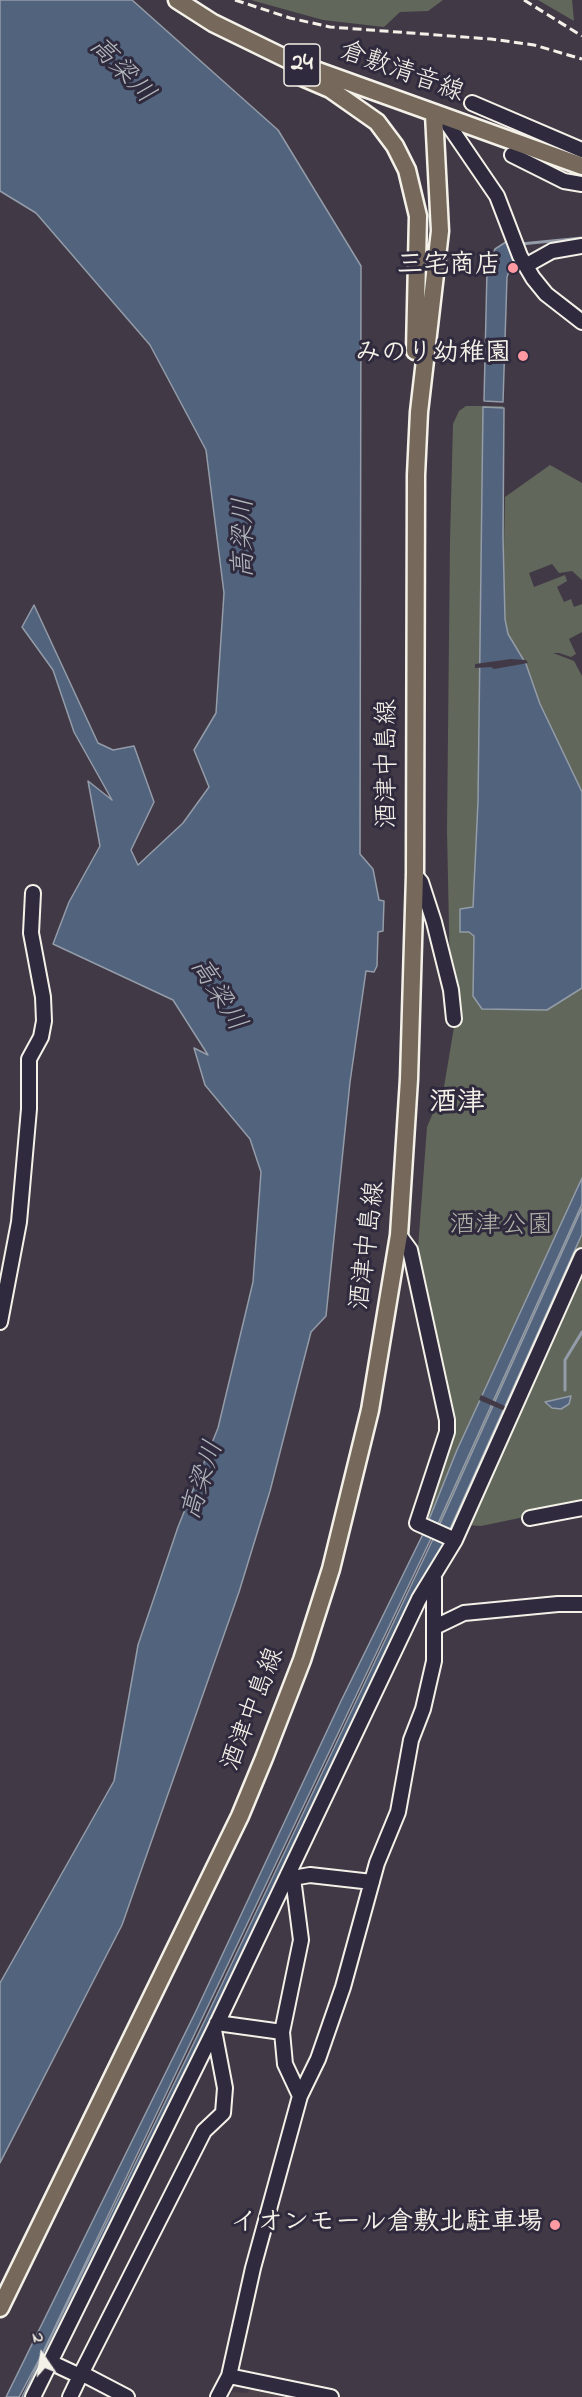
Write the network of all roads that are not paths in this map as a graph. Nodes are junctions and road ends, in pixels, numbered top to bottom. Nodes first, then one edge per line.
1 (177, 0) edge
2 (293, 62) junction
3 (472, 103) dead end
4 (439, 115) junction
5 (582, 150) edge
6 (512, 155) dead end
7 (582, 166) edge
8 (582, 184) edge
9 (582, 246) edge
10 (524, 260) junction
11 (582, 322) edge
12 (417, 460) junction
13 (416, 875) junction
14 (33, 893) dead end
15 (454, 1018) dead end
16 (399, 1235) junction
17 (582, 1256) edge
18 (0, 1323) edge
19 (582, 1508) edge
20 (530, 1518) dead end
21 (452, 1539) junction
22 (434, 1578) junction
23 (582, 1604) edge
24 (435, 1627) junction
25 (291, 1876) junction
26 (372, 1882) junction
27 (216, 2026) junction
28 (282, 2032) junction
29 (300, 2096) junction
30 (0, 2308) edge
31 (50, 2362) junction
32 (80, 2374) junction
33 (228, 2376) junction
34 (33, 2397) edge
35 (70, 2397) edge
36 (127, 2397) edge
37 (218, 2397) edge
38 (331, 2397) edge

1 - 2 main road, 倉敷清音線 / 24
2 - 4 main road, 倉敷清音線 / 24
2 - 12 main road
3 - 5 street
4 - 7 main road, 倉敷清音線 / 24
4 - 10 street
4 - 12 main road, 酒津中島線
6 - 8 street
9 - 10 street
10 - 11 street
12 - 13 main road, 酒津中島線
13 - 15 street
13 - 16 main road, 酒津中島線
14 - 18 street
16 - 21 street
16 - 30 main road, 酒津中島線
17 - 21 street
19 - 20 street
21 - 22 street
22 - 24 street
22 - 25 street
23 - 24 street
24 - 26 street
25 - 26 street
25 - 27 street
25 - 28 street
26 - 29 street
27 - 28 street
27 - 31 street
27 - 32 street
28 - 29 street
29 - 33 street
31 - 32 street
31 - 34 street
32 - 35 street
32 - 36 street
33 - 37 street
33 - 38 street

